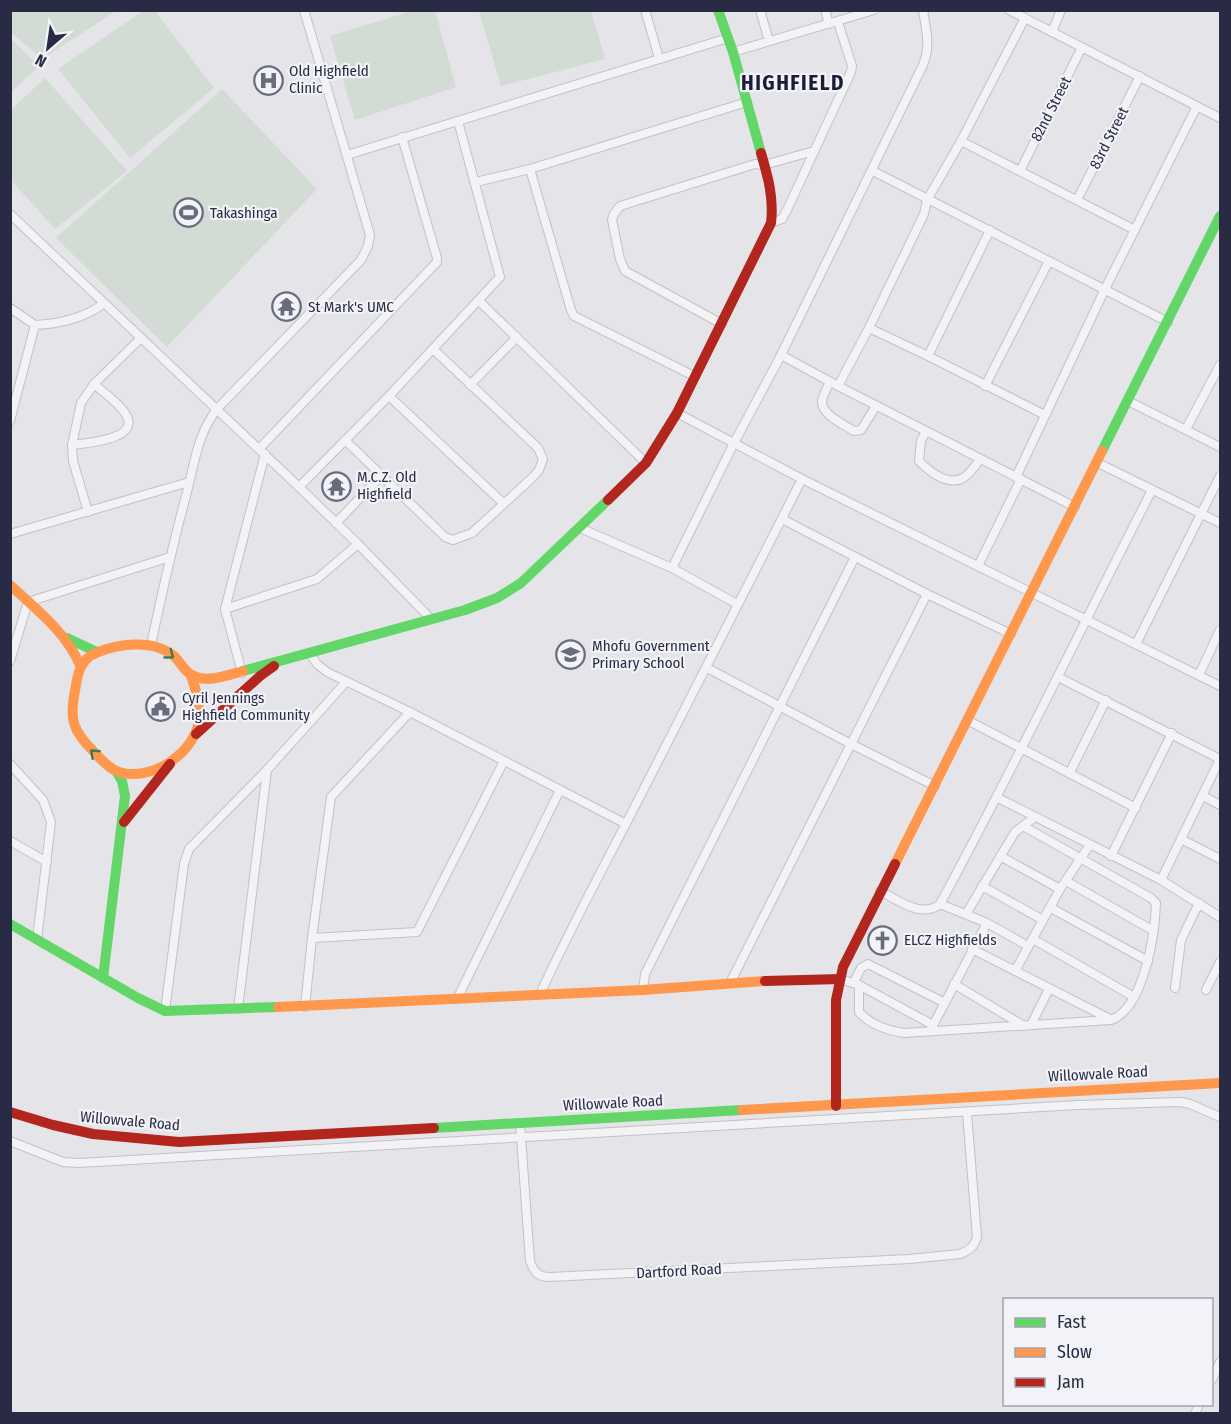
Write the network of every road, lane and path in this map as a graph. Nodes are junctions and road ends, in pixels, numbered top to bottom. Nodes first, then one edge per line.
1 (304, 10) edge
2 (645, 10) edge
3 (718, 10) edge
4 (760, 10) edge
5 (825, 10) edge
6 (874, 10) edge
7 (923, 10) edge
8 (1009, 10) edge
9 (1061, 10) edge
10 (1024, 18) junction
11 (838, 22) junction
12 (829, 24) junction
13 (1052, 32) junction
14 (728, 38) junction
15 (769, 41) junction
16 (1082, 47) junction
17 (733, 52) junction
18 (659, 58) junction
19 (1140, 76) junction
20 (747, 102) junction
21 (1197, 106) junction
22 (1221, 118) edge
23 (458, 121) junction
24 (402, 137) junction
25 (961, 141) junction
26 (814, 151) junction
27 (347, 155) junction
28 (764, 165) junction
29 (530, 169) junction
30 (873, 171) junction
31 (1020, 171) junction
32 (476, 182) junction
33 (927, 200) junction
34 (1077, 200) junction
35 (10, 214) edge
36 (1221, 216) edge
37 (771, 223) junction
38 (990, 230) junction
39 (1135, 230) junction
40 (1049, 261) junction
41 (1105, 289) junction
42 (479, 301) junction
43 (103, 304) junction
44 (10, 308) edge
45 (1168, 322) junction
46 (722, 324) junction
47 (35, 325) junction
48 (869, 328) junction
49 (517, 337) junction
50 (141, 338) junction
51 (433, 349) junction
52 (781, 355) junction
53 (928, 356) junction
54 (1220, 369) edge
55 (694, 376) junction
56 (830, 382) junction
57 (94, 384) junction
58 (470, 385) junction
59 (838, 386) junction
60 (985, 386) junction
61 (389, 396) junction
62 (1128, 401) junction
63 (876, 406) junction
64 (216, 410) junction
65 (677, 413) junction
66 (1045, 415) junction
67 (10, 421) edge
68 (1186, 429) junction
69 (926, 431) junction
70 (345, 440) junction
71 (734, 443) junction
72 (72, 445) junction
73 (1221, 447) edge
74 (262, 452) junction
75 (981, 459) junction
76 (646, 463) junction
77 (1098, 463) junction
78 (381, 476) junction
79 (1221, 476) edge
80 (1018, 478) junction
81 (802, 479) junction
82 (189, 482) junction
83 (299, 487) junction
84 (1152, 490) junction
85 (503, 504) junction
86 (1075, 507) junction
87 (88, 512) junction
88 (1203, 514) junction
89 (782, 519) junction
90 (336, 523) junction
91 (1221, 523) edge
92 (580, 528) junction
93 (10, 534) edge
94 (358, 544) junction
95 (170, 557) junction
96 (855, 557) junction
97 (978, 566) junction
98 (672, 568) junction
99 (10, 585) edge
100 (1032, 593) junction
101 (927, 594) junction
102 (28, 602) junction
103 (737, 604) junction
104 (225, 609) junction
105 (1086, 618) junction
106 (431, 619) junction
107 (1221, 630) edge
108 (1011, 634) junction
109 (64, 636) junction
110 (1136, 644) junction
111 (151, 645) junction
112 (97, 652) junction
113 (310, 654) junction
114 (10, 661) edge
115 (280, 663) junction
116 (80, 666) junction
117 (707, 668) junction
118 (242, 673) junction
119 (1199, 675) junction
120 (191, 676) junction
121 (1058, 677) junction
122 (346, 682) junction
123 (1221, 686) edge
124 (1106, 700) junction
125 (779, 706) junction
126 (410, 712) junction
127 (968, 720) junction
128 (1172, 733) junction
129 (196, 734) junction
130 (851, 744) junction
131 (1022, 747) junction
132 (1221, 759) edge
133 (504, 761) junction
134 (172, 762) junction
135 (10, 764) edge
136 (267, 770) junction
137 (116, 771) junction
138 (1070, 772) junction
139 (935, 786) junction
140 (561, 790) junction
141 (1203, 795) junction
142 (998, 798) junction
143 (1221, 805) edge
144 (1136, 808) junction
145 (1035, 817) junction
146 (626, 824) junction
147 (1023, 826) junction
148 (122, 827) junction
149 (1181, 839) junction
150 (10, 841) edge
151 (1089, 846) junction
152 (1000, 856) junction
153 (1112, 856) junction
154 (1080, 858) junction
155 (1221, 859) edge
156 (47, 862) junction
157 (1161, 880) junction
158 (1066, 881) junction
159 (982, 886) junction
160 (1060, 889) junction
161 (880, 891) junction
162 (1198, 903) junction
163 (940, 904) junction
164 (1051, 908) junction
165 (966, 914) junction
166 (1221, 917) edge
167 (1043, 920) junction
168 (987, 923) junction
169 (10, 924) edge
170 (1152, 930) junction
171 (312, 938) junction
172 (37, 939) junction
173 (1031, 942) junction
174 (972, 949) junction
175 (1148, 961) junction
176 (1221, 962) edge
177 (1016, 971) junction
178 (103, 978) junction
179 (840, 979) junction
180 (730, 983) junction
181 (856, 984) junction
182 (954, 984) junction
183 (1175, 988) dead end
184 (1049, 989) junction
185 (643, 990) junction
186 (1206, 990) dead end
187 (540, 994) junction
188 (1134, 997) junction
189 (457, 999) junction
190 (945, 1002) junction
191 (305, 1006) junction
192 (238, 1009) junction
193 (165, 1011) junction
194 (1111, 1020) junction
195 (1027, 1026) junction
196 (931, 1028) junction
197 (1221, 1083) edge
198 (836, 1106) junction
199 (10, 1112) edge
200 (967, 1113) junction
201 (1221, 1117) edge
202 (520, 1124) junction
203 (522, 1138) junction
204 (10, 1141) edge
205 (1221, 1362) edge
206 (1213, 1378) edge

1 - 27 street
2 - 18 street
3 - 14 street
4 - 15 street
5 - 12 street
6 - 11 street
7 - 30 street
8 - 10 street
9 - 13 street
10 - 13 street
10 - 25 street
11 - 12 street
11 - 26 street
12 - 15 street
13 - 16 street
14 - 17 street
14 - 18 street
15 - 17 street
16 - 19 street
16 - 31 street, 82nd Street
17 - 20 street
18 - 23 street
19 - 21 street
19 - 34 street, 83rd Street
20 - 28 street
20 - 29 street
21 - 22 street
21 - 39 street
23 - 24 street
23 - 32 street
24 - 27 street
24 - 74 street
25 - 31 street
25 - 33 street
26 - 28 street
26 - 37 street
27 - 64 street
28 - 37 street
28 - 46 street
29 - 32 street
29 - 55 street
30 - 33 street
30 - 52 street
31 - 34 street
32 - 42 street
33 - 38 street
33 - 48 street
34 - 39 street
35 - 43 street
36 - 45 street
37 - 46 street
38 - 40 street
38 - 53 street
39 - 41 street
40 - 41 street
40 - 60 street
41 - 45 street
41 - 66 street
42 - 49 street
42 - 51 street
43 - 47 street
43 - 50 street
44 - 47 street
45 - 62 street
46 - 55 street
47 - 67 street
48 - 53 street
48 - 59 street
49 - 58 street
49 - 76 street
50 - 57 street
50 - 64 street
51 - 58 street
51 - 61 street
52 - 56 street
52 - 71 street
53 - 60 street
54 - 68 street
55 - 65 street
56 - 59 street
56 - 63 street
57 - 72 street
57 - 72 street
58 - 85 street
59 - 63 street
60 - 66 street
61 - 70 street
61 - 85 street
62 - 68 street
62 - 77 street
63 - 69 street
64 - 74 street
64 - 82 street
65 - 71 street
65 - 76 street
66 - 80 street
68 - 73 street
69 - 75 street
69 - 75 street
70 - 78 street
70 - 83 street
71 - 81 street
71 - 98 street
72 - 87 street
74 - 83 street
74 - 104 street
75 - 80 street
76 - 92 street
77 - 84 street
77 - 86 street
78 - 85 street
78 - 90 street
79 - 88 street
80 - 86 street
80 - 97 street
81 - 89 street
81 - 97 street
82 - 87 street
82 - 95 street
83 - 90 street
84 - 88 street
84 - 105 street
86 - 100 street
87 - 93 street
88 - 91 street
88 - 110 street
89 - 96 street
89 - 103 street
90 - 94 street
92 - 98 street
92 - 106 street
94 - 104 street
94 - 106 street
95 - 102 street
95 - 111 street
96 - 101 street
96 - 125 street
97 - 100 street
98 - 103 street
99 - 102 street
100 - 105 street
100 - 108 street
101 - 108 street
101 - 130 street
102 - 109 street
102 - 114 street
103 - 117 street
104 - 118 street
105 - 110 street
105 - 121 street
106 - 113 street
107 - 119 street
108 - 127 street
109 - 112 street
109 - 116 street
110 - 119 street
111 - 112 street
111 -> 120 street
112 - 116 street
113 - 115 street
113 - 122 street
115 - 118 street
115 - 129 street
137 -> 116 street
117 - 125 street
117 - 146 street
118 - 120 street
119 - 123 street
120 - 129 street
121 - 124 street
121 - 131 street
122 - 126 street
122 - 136 street
124 - 128 street
124 - 138 street
125 - 130 street
125 - 185 street
126 - 133 street
126 - 171 street
127 - 131 street
127 - 139 street
128 - 132 street
128 - 144 street
129 - 134 street
130 - 139 street
130 - 180 street
131 - 138 street
131 - 142 street
132 - 141 street
133 - 140 street
133 - 171 street
134 - 137 street
134 - 148 street
135 - 156 street
136 - 192 street
136 - 193 street
137 - 148 street
138 - 144 street
139 - 161 street
140 - 146 street
140 - 189 street
141 - 143 street
141 - 149 street
142 - 145 street
142 - 163 street
144 - 153 street
145 - 147 street
145 - 151 street
146 - 187 street
147 - 152 street
147 - 154 street
148 - 178 street
149 - 155 street
149 - 157 street
150 - 156 street
151 - 153 street
151 - 154 street
152 - 159 street
152 - 160 street
153 - 157 street
154 - 158 street
154 - 170 street
156 - 172 street
157 - 162 street
158 - 160 street
158 - 170 street
159 - 165 street
159 - 167 street
160 - 164 street
161 - 163 street
161 - 179 street
162 - 166 street
162 - 183 street
163 - 165 street
164 - 167 street
164 - 175 street
165 - 168 street
167 - 173 street
168 - 173 street
168 - 174 street
169 - 172 street
170 - 175 street
171 - 191 street
172 - 178 street
173 - 177 street
173 - 188 street
174 - 177 street
174 - 182 street
175 - 188 street
176 - 186 street
177 - 184 street
178 - 193 street
179 - 180 street
179 - 181 street
179 - 198 street
180 - 185 street
181 - 190 street
181 - 196 street
181 - 196 street
182 - 190 street
182 - 195 street
184 - 194 street
184 - 195 street
185 - 187 street
187 - 189 street
188 - 194 street
189 - 191 street
190 - 196 street
191 - 192 street
192 - 193 street
194 - 195 street
195 - 196 street
197 - 198 street, Willowvale Road
198 - 202 street, Willowvale Road
199 - 202 street, Willowvale Road
200 - 201 street
200 - 203 street
200 - 203 street, Dartford Road
202 - 203 street, Dartford Road
203 - 204 street
205 - 206 street

